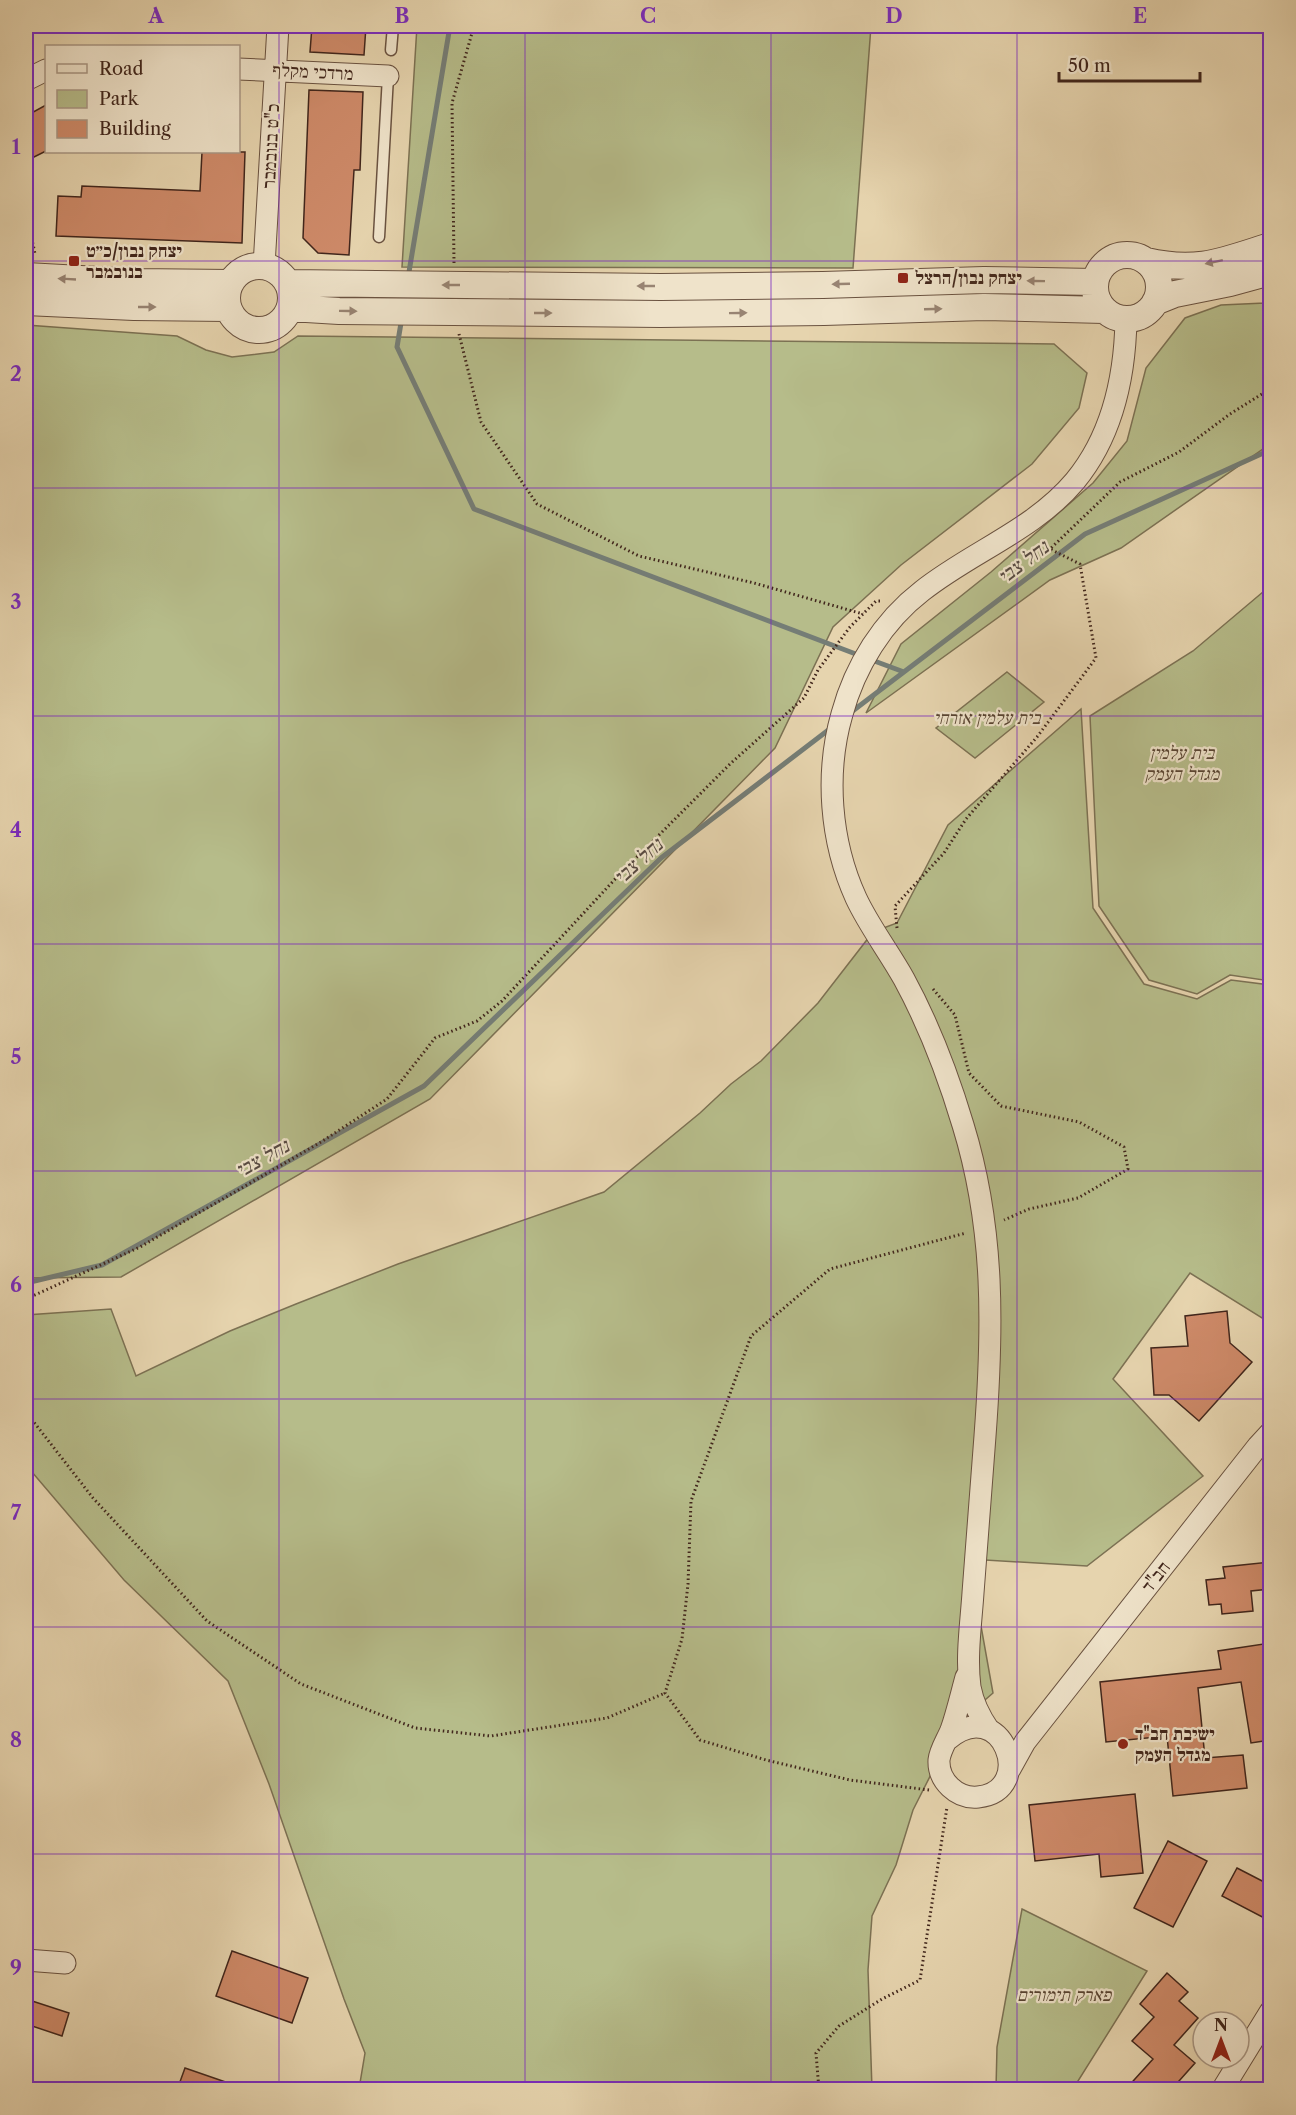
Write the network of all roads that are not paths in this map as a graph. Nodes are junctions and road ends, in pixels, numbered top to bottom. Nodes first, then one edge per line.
1 (278, 26) edge
2 (393, 26) edge
3 (391, 50) dead end
4 (240, 69) edge
5 (45, 70) edge
6 (276, 70) junction
7 (388, 76) joint
8 (26, 80) edge
9 (379, 237) dead end
10 (1270, 246) edge
11 (1146, 261) junction
12 (264, 266) junction
13 (1270, 272) edge
14 (31, 277) edge
15 (1094, 282) junction
16 (229, 295) junction
17 (289, 295) junction
18 (26, 302) edge
19 (1155, 302) junction
20 (1115, 315) junction
21 (1270, 1433) edge
22 (969, 1664) junction
23 (1041, 1721) junction
24 (991, 1732) junction
25 (947, 1740) junction
26 (1010, 1768) junction
27 (26, 1960) edge
28 (65, 1963) dead end
29 (1270, 2012) edge
30 (1221, 2090) edge

1 - 6 street, כ"ט בנובמבר
2 - 3 lane
4 - 6 street, מרדכי מקלף
5 - 8 street
6 - 7 street, מרדכי מקלף
6 - 12 street, כ"ט בנובמבר
7 - 9 lane
10 -> 11 street
11 - 15 street
11 - 19 street
12 - 16 street
12 - 17 street
13 - 19 street
16 -> 14 street
15 -> 17 street
15 - 20 street
16 - 17 street
18 -> 16 street
17 -> 20 street
19 - 20 street
20 - 22 street
21 - 23 street, חב"ד
22 - 24 street
22 - 25 street
23 - 24 street, חב"ד
23 - 26 street, חב"ד
24 - 25 street
24 - 26 street
25 - 26 street
27 - 28 street
29 - 30 street

